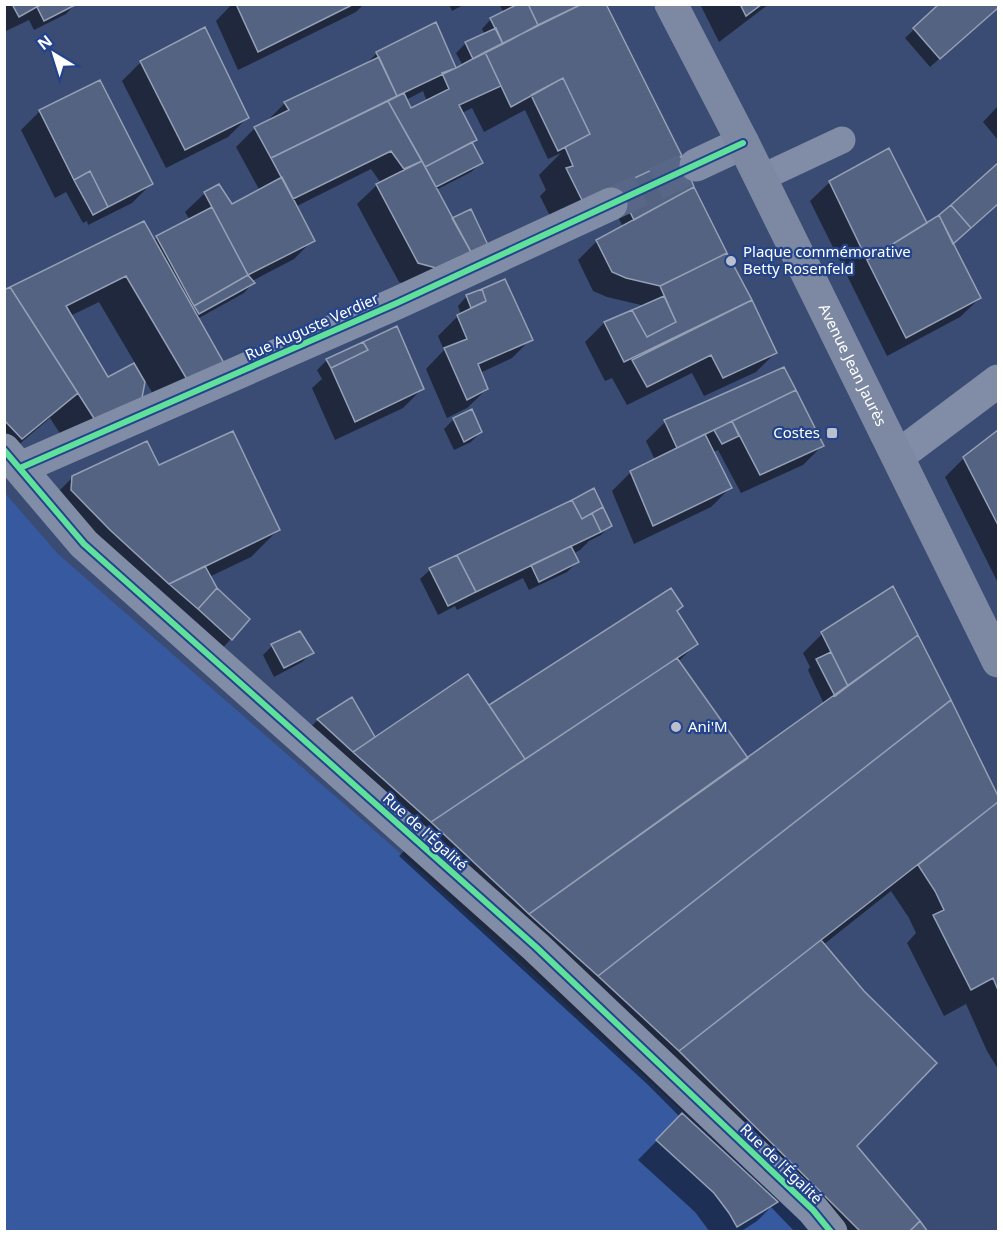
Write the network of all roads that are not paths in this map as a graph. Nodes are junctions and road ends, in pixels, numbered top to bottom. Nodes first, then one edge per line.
1 (671, 4) edge
2 (842, 140) dead end
3 (743, 143) junction
4 (696, 165) tunnel mouth
5 (760, 178) junction
6 (612, 204) tunnel mouth
7 (999, 381) edge
8 (898, 456) junction
9 (12, 459) edge
10 (999, 661) edge
11 (831, 1232) edge

1 - 3 main road, Avenue Jean Jaurès
2 - 5 lane
3 - 4 street
3 - 5 main road, Avenue Jean Jaurès
5 - 8 main road, Avenue Jean Jaurès
6 - 9 street, Rue Auguste Verdier
7 - 8 street
8 - 10 main road, Avenue Jean Jaurès
9 - 11 street, Rue de l'Égalité

